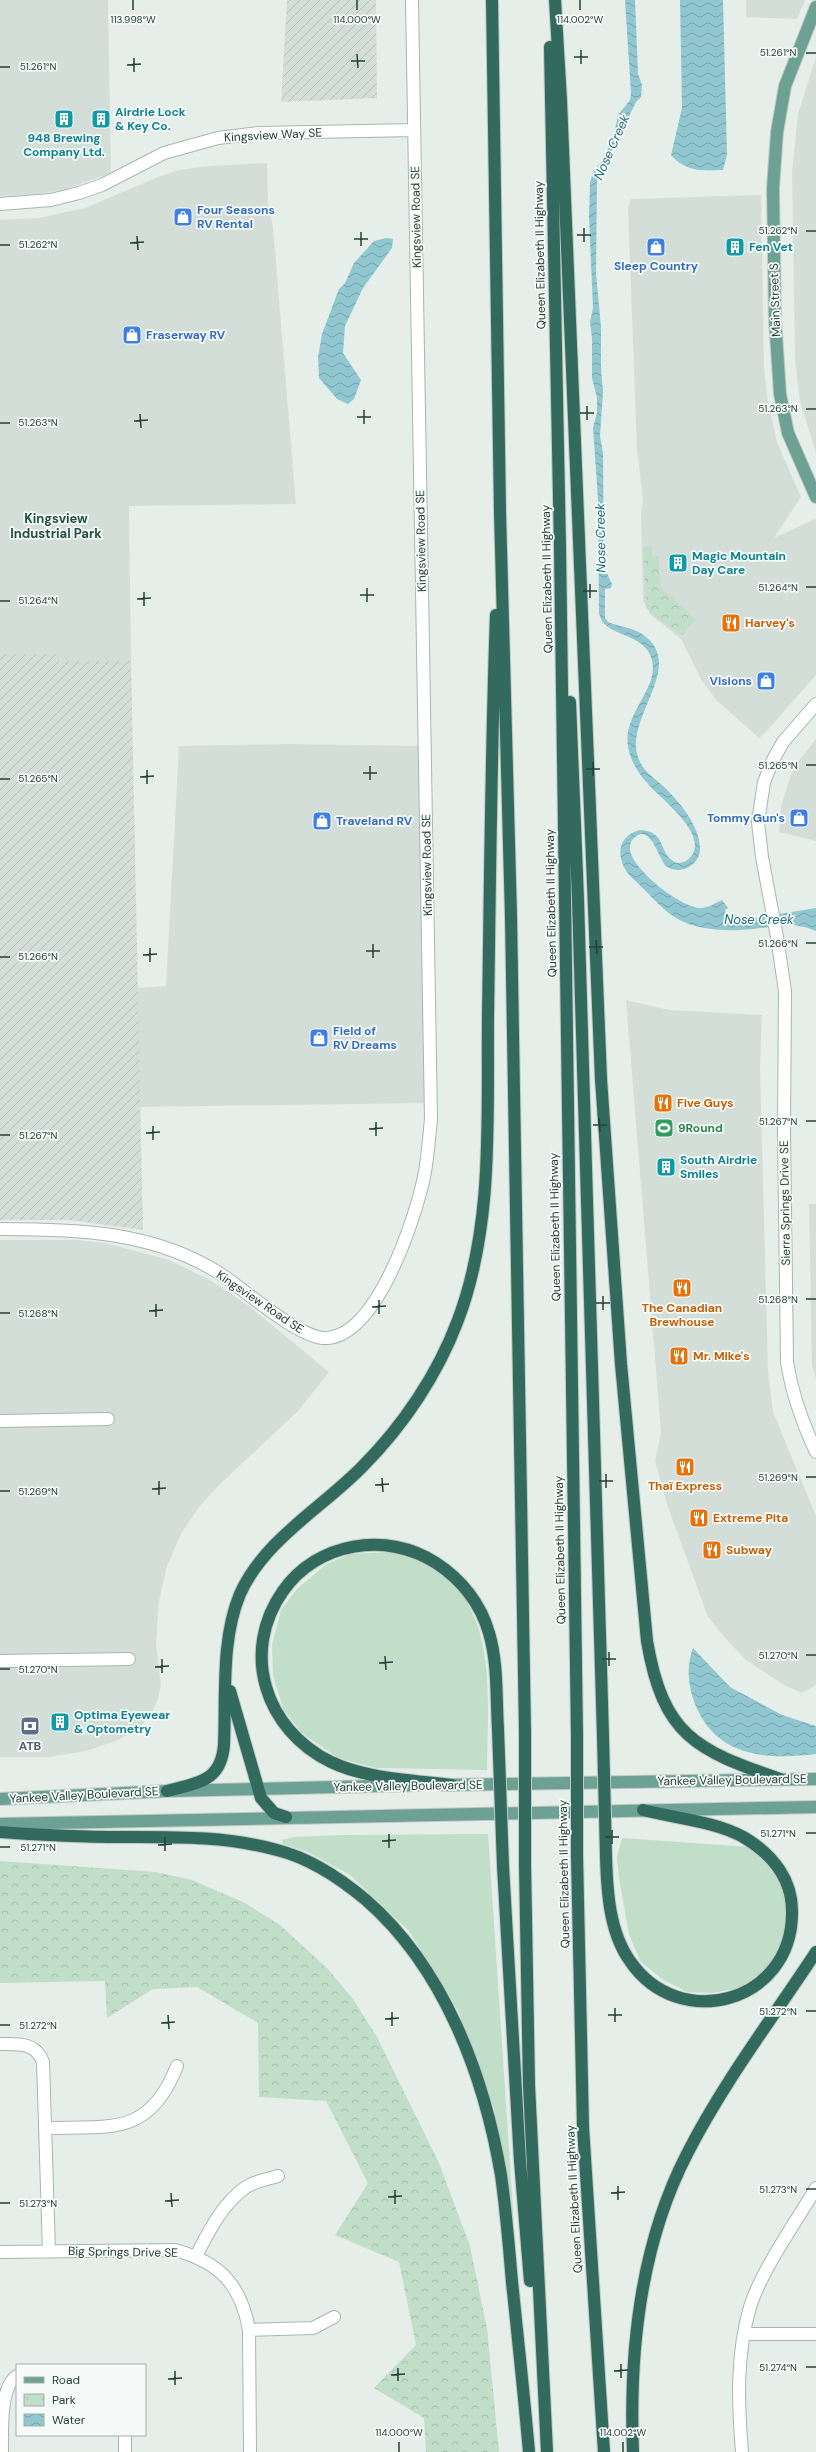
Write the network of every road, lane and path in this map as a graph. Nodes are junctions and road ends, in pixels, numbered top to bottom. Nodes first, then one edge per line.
1 (412, 0) edge
2 (492, 0) edge
3 (549, 0) edge
4 (555, 0) edge
5 (816, 7) edge
6 (414, 130) junction
7 (0, 204) edge
8 (816, 497) edge
9 (500, 512) junction
10 (560, 548) junction
11 (816, 704) edge
12 (0, 1229) edge
13 (108, 1419) dead end
14 (0, 1421) edge
15 (816, 1452) edge
16 (129, 1659) dead end
17 (0, 1661) edge
18 (227, 1681) junction
19 (780, 1779) junction
20 (816, 1779) edge
21 (452, 1785) junction
22 (258, 1790) junction
23 (167, 1791) junction
24 (0, 1799) edge
25 (816, 1807) edge
26 (644, 1810) junction
27 (286, 1817) junction
28 (0, 1824) edge
29 (0, 1832) edge
30 (816, 1952) edge
31 (0, 2044) edge
32 (177, 2066) dead end
33 (46, 2128) junction
34 (278, 2176) dead end
35 (816, 2188) edge
36 (49, 2251) junction
37 (0, 2252) edge
38 (196, 2256) junction
39 (334, 2316) dead end
40 (250, 2330) junction
41 (745, 2334) junction
42 (816, 2334) edge
43 (16, 2377) edge
44 (543, 2389) junction
45 (125, 2436) edge
46 (2, 2452) edge
47 (125, 2452) edge
48 (250, 2452) edge
49 (529, 2452) edge
50 (547, 2452) edge
51 (604, 2452) edge
52 (633, 2452) edge
53 (742, 2452) edge

1 - 6 street, Kingsview Road SE
2 - 9 highway
3 - 10 highway, Queen Elizabeth II Highway
4 - 19 highway
5 - 8 main road, Main Street S
6 - 7 street, Kingsview Way SE
6 - 12 street, Kingsview Road SE
9 - 18 highway
9 - 44 highway, bridge
10 - 26 highway, bridge
10 - 51 highway, Queen Elizabeth II Highway, bridge
11 - 15 street, Sierra Springs Drive SE
13 - 14 street
16 - 17 street
18 - 22 highway
18 - 23 highway
19 - 20 main road, Yankee Valley Boulevard SE
19 - 21 main road, Yankee Valley Boulevard SE
21 - 22 main road, Yankee Valley Boulevard SE
21 - 44 highway, bridge
22 - 23 main road, Yankee Valley Boulevard SE
22 - 27 highway
23 - 24 main road, Yankee Valley Boulevard SE
25 - 26 main road, Yankee Valley Boulevard SE
26 - 27 main road, Yankee Valley Boulevard SE
27 - 28 main road, Yankee Valley Boulevard SE
29 - 49 highway
30 - 52 highway
31 - 33 street
32 - 33 street
33 - 36 street
34 - 38 street
35 - 41 street
36 - 37 street, Big Springs Drive SE
36 - 38 street, Big Springs Drive SE
38 - 40 street, Big Springs Drive SE
39 - 40 street
40 - 48 street, Big Springs Drive SE
41 - 42 street
41 - 53 street
43 - 46 street
44 - 50 highway
45 - 47 street

